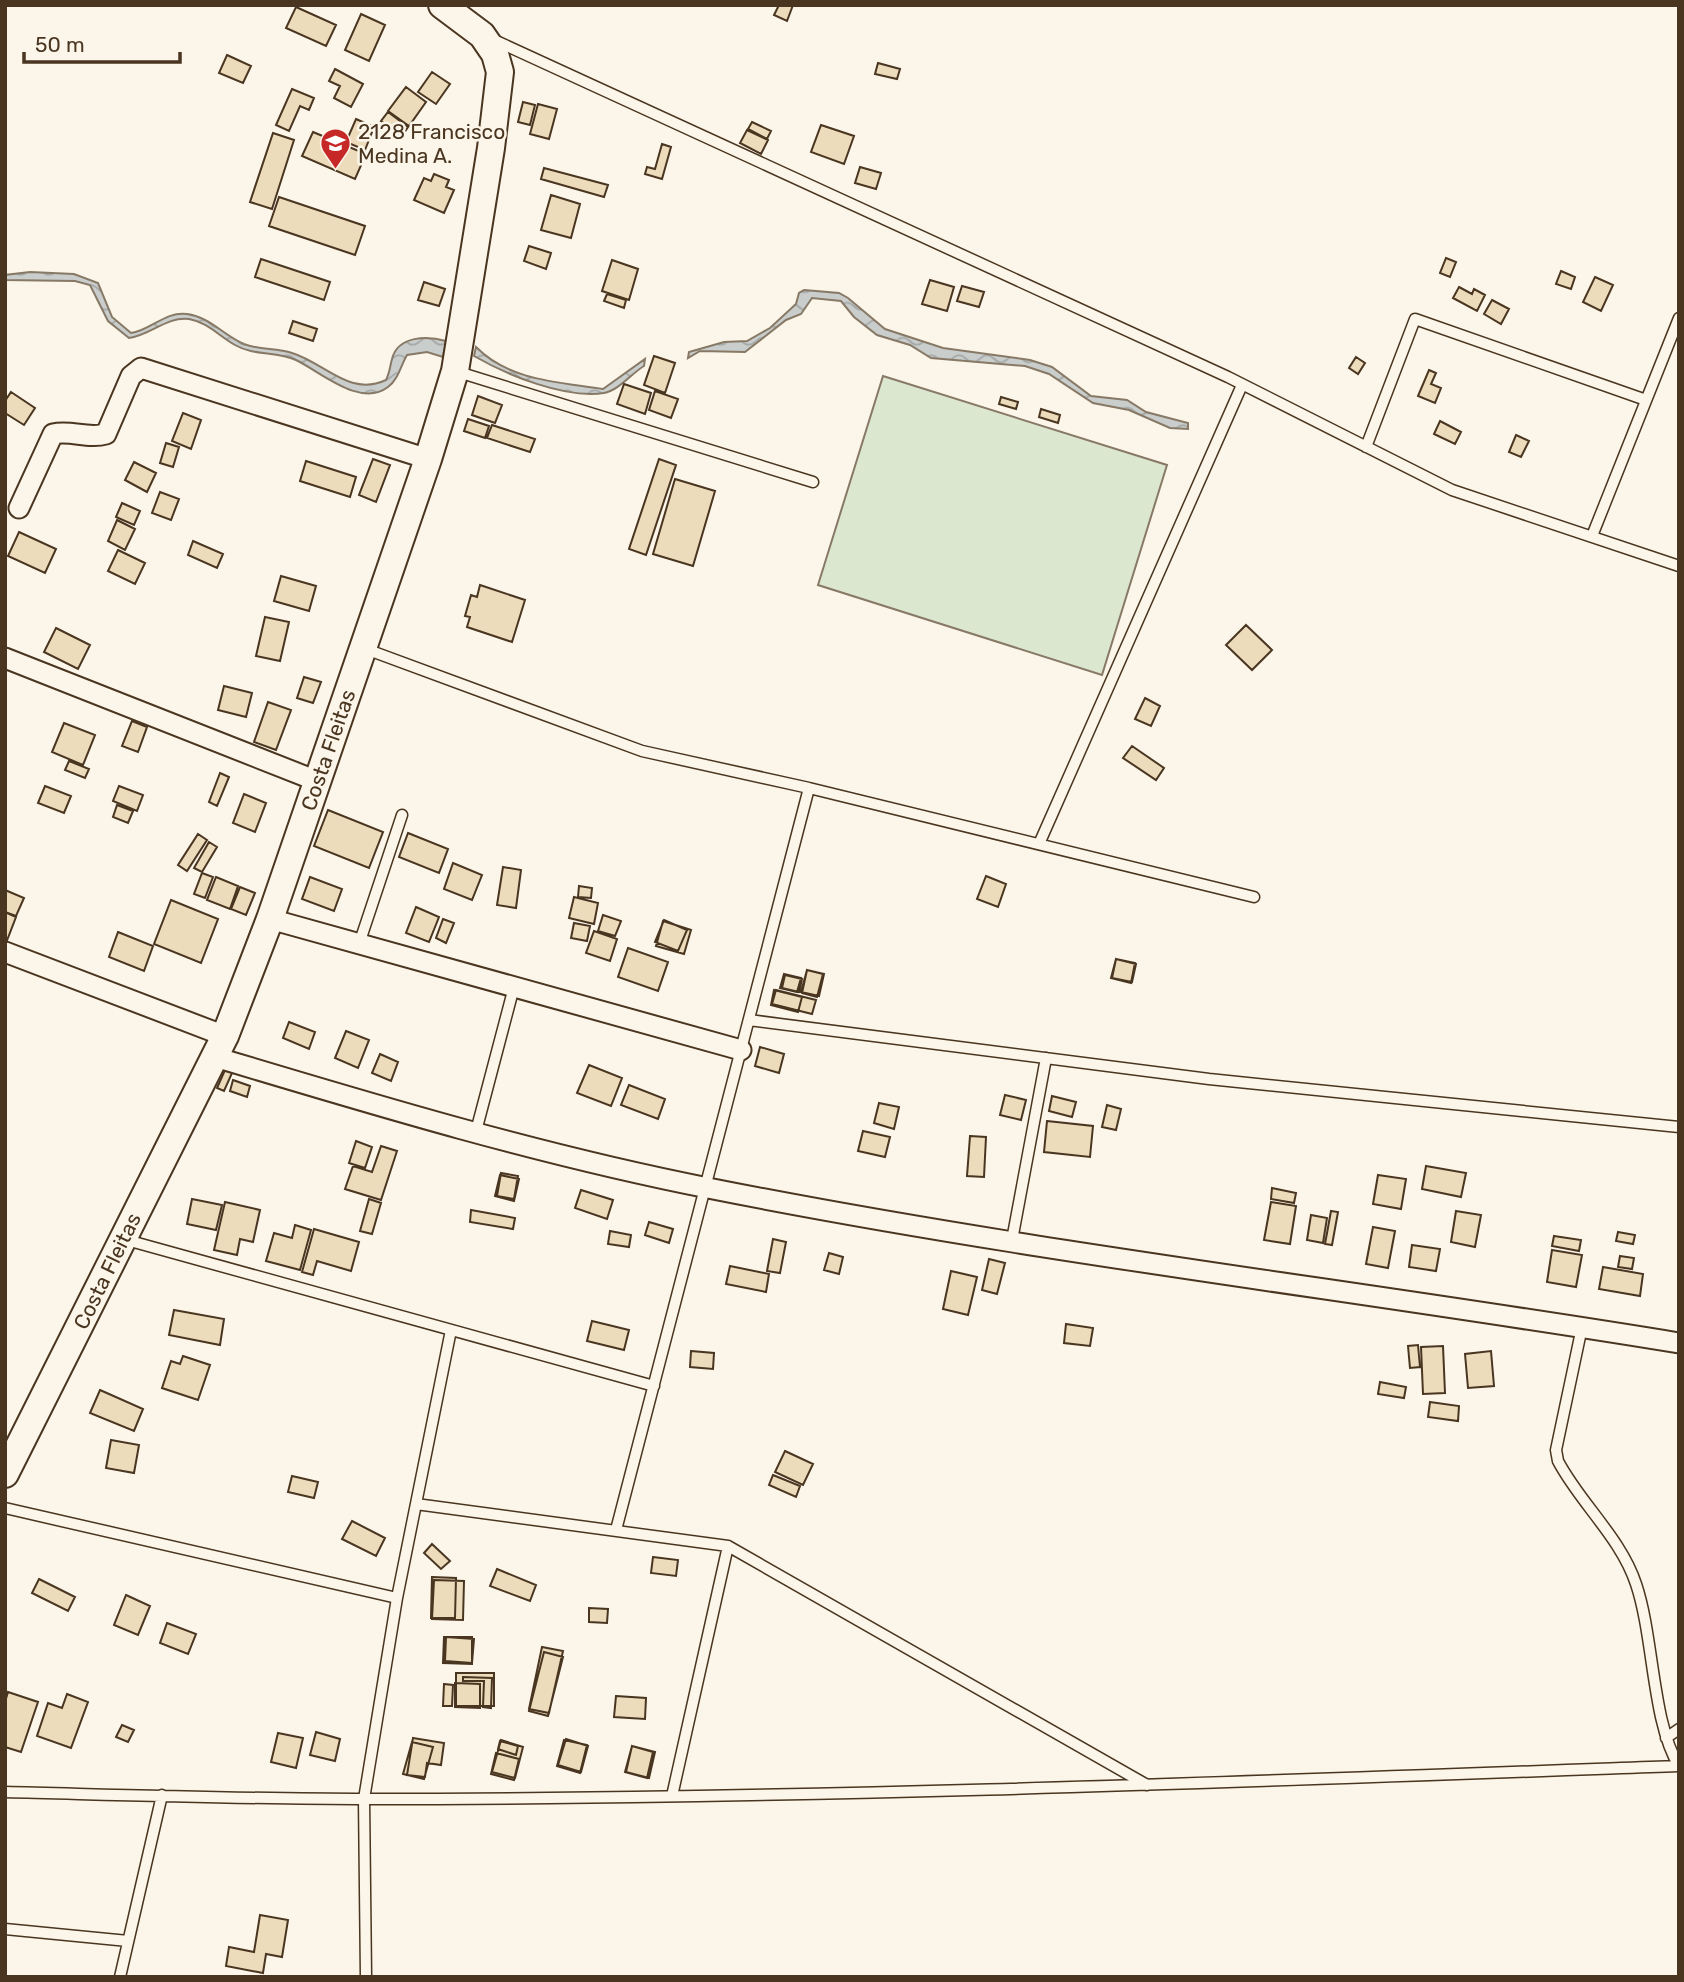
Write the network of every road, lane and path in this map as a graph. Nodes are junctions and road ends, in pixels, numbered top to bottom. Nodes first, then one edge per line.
1 (442, 5) edge
2 (482, 35) junction
3 (1679, 318) edge
4 (455, 371) junction
5 (1242, 385) junction
6 (1646, 400) junction
7 (1366, 447) junction
8 (428, 459) junction
9 (813, 482) dead end
10 (19, 508) dead end
11 (1592, 536) junction
12 (1679, 565) edge
13 (363, 648) junction
14 (5, 658) edge
15 (317, 781) junction
16 (809, 788) junction
17 (402, 815) dead end
18 (1039, 844) junction
19 (1254, 897) dead end
20 (270, 919) junction
21 (359, 944) junction
22 (5, 952) edge
23 (514, 987) junction
24 (749, 1020) junction
25 (220, 1047) junction
26 (741, 1050) junction
27 (1046, 1058) junction
28 (1679, 1126) edge
29 (475, 1135) junction
30 (705, 1188) junction
31 (123, 1239) junction
32 (1012, 1240) junction
33 (1582, 1327) junction
34 (451, 1330) junction
35 (1679, 1343) edge
36 (654, 1385) junction
37 (5, 1474) edge
38 (416, 1504) junction
39 (5, 1508) edge
40 (616, 1530) junction
41 (729, 1546) junction
42 (397, 1598) junction
43 (1679, 1729) edge
44 (1666, 1738) junction
45 (1679, 1766) edge
46 (1149, 1786) junction
47 (5, 1792) edge
48 (162, 1795) junction
49 (671, 1797) junction
50 (364, 1799) junction
51 (5, 1929) edge
52 (128, 1941) junction
53 (120, 1977) edge
54 (366, 1977) edge

1 - 2 main road, Costa Fleitas
2 - 4 main road, Costa Fleitas
2 - 5 lane
3 - 6 lane
4 - 8 main road, Costa Fleitas
4 - 9 lane
5 - 7 lane
5 - 18 lane
6 - 7 lane
6 - 11 lane
7 - 11 lane
8 - 10 street
8 - 13 main road, Costa Fleitas
11 - 12 lane
13 - 15 main road, Costa Fleitas
13 - 16 lane
14 - 15 street
15 - 20 main road, Costa Fleitas
16 - 18 lane
16 - 24 lane
17 - 21 lane
18 - 19 lane
20 - 21 street
20 - 25 main road, Costa Fleitas
21 - 23 street
22 - 25 street
23 - 26 street
23 - 29 lane
24 - 26 lane
24 - 27 lane
25 - 29 street
25 - 31 main road, Costa Fleitas
26 - 30 lane
27 - 28 lane
27 - 32 lane
29 - 30 street
30 - 32 street
30 - 36 lane
31 - 34 lane
31 - 37 main road, Costa Fleitas
32 - 33 street
33 - 35 street
33 - 44 lane
34 - 36 lane
34 - 38 lane
36 - 40 lane
38 - 40 lane
38 - 42 lane
39 - 42 lane
40 - 41 lane
41 - 46 lane
41 - 49 lane
42 - 50 lane
43 - 44 lane
44 - 45 lane
45 - 46 lane
46 - 49 lane
47 - 48 lane
48 - 50 lane
48 - 52 lane
49 - 50 lane
50 - 54 lane
51 - 52 lane
52 - 53 lane

